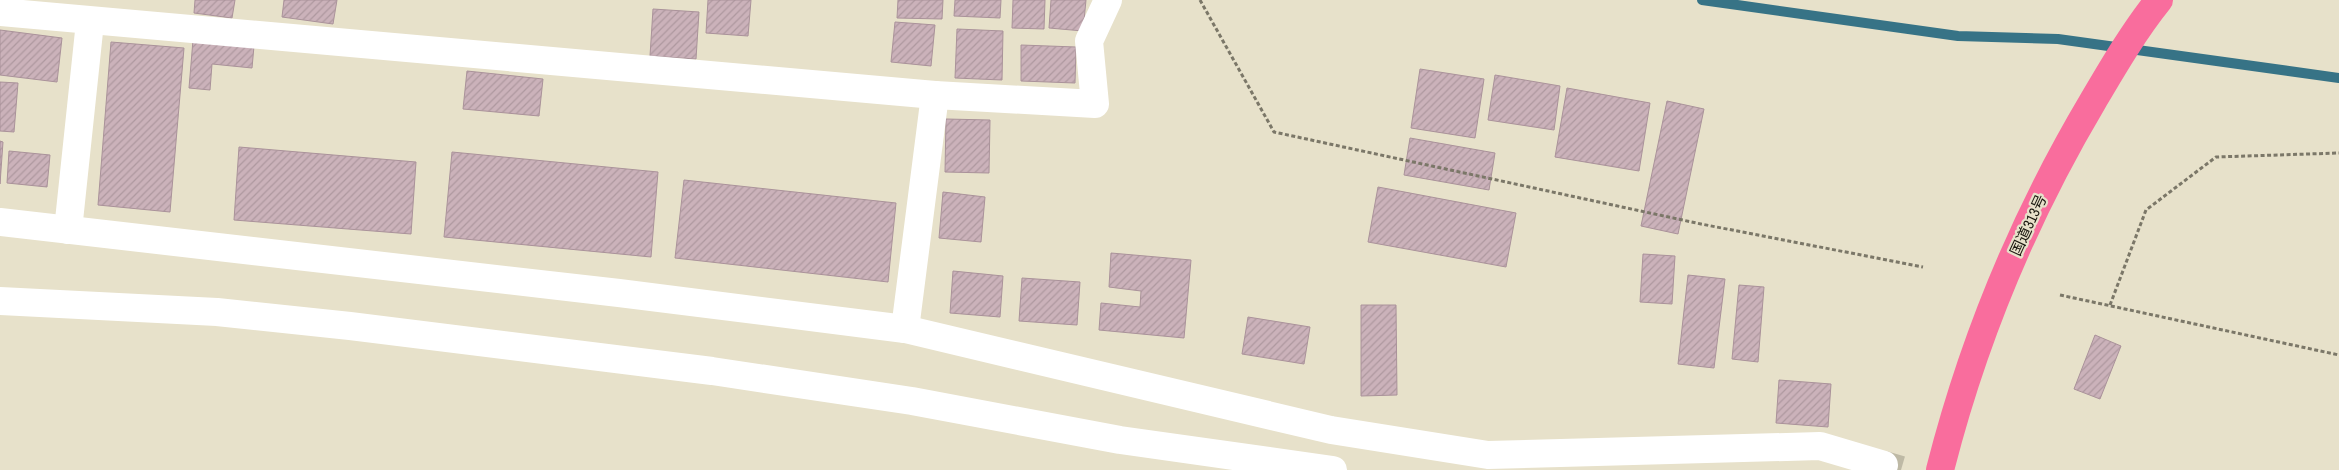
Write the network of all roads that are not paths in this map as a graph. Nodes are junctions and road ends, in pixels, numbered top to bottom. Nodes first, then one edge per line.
1 (1108, 0) edge
2 (2157, 1) edge
3 (0, 12) edge
4 (90, 22) junction
5 (935, 95) junction
6 (0, 222) edge
7 (68, 230) junction
8 (0, 301) edge
9 (905, 329) junction
10 (1884, 465) tunnel mouth
11 (1333, 470) edge
12 (1940, 470) edge

1 - 5 street
2 - 12 highway, 国道313号
3 - 4 street
4 - 5 street
4 - 7 street
5 - 9 street
6 - 7 street
7 - 9 street
8 - 11 street
9 - 10 street

